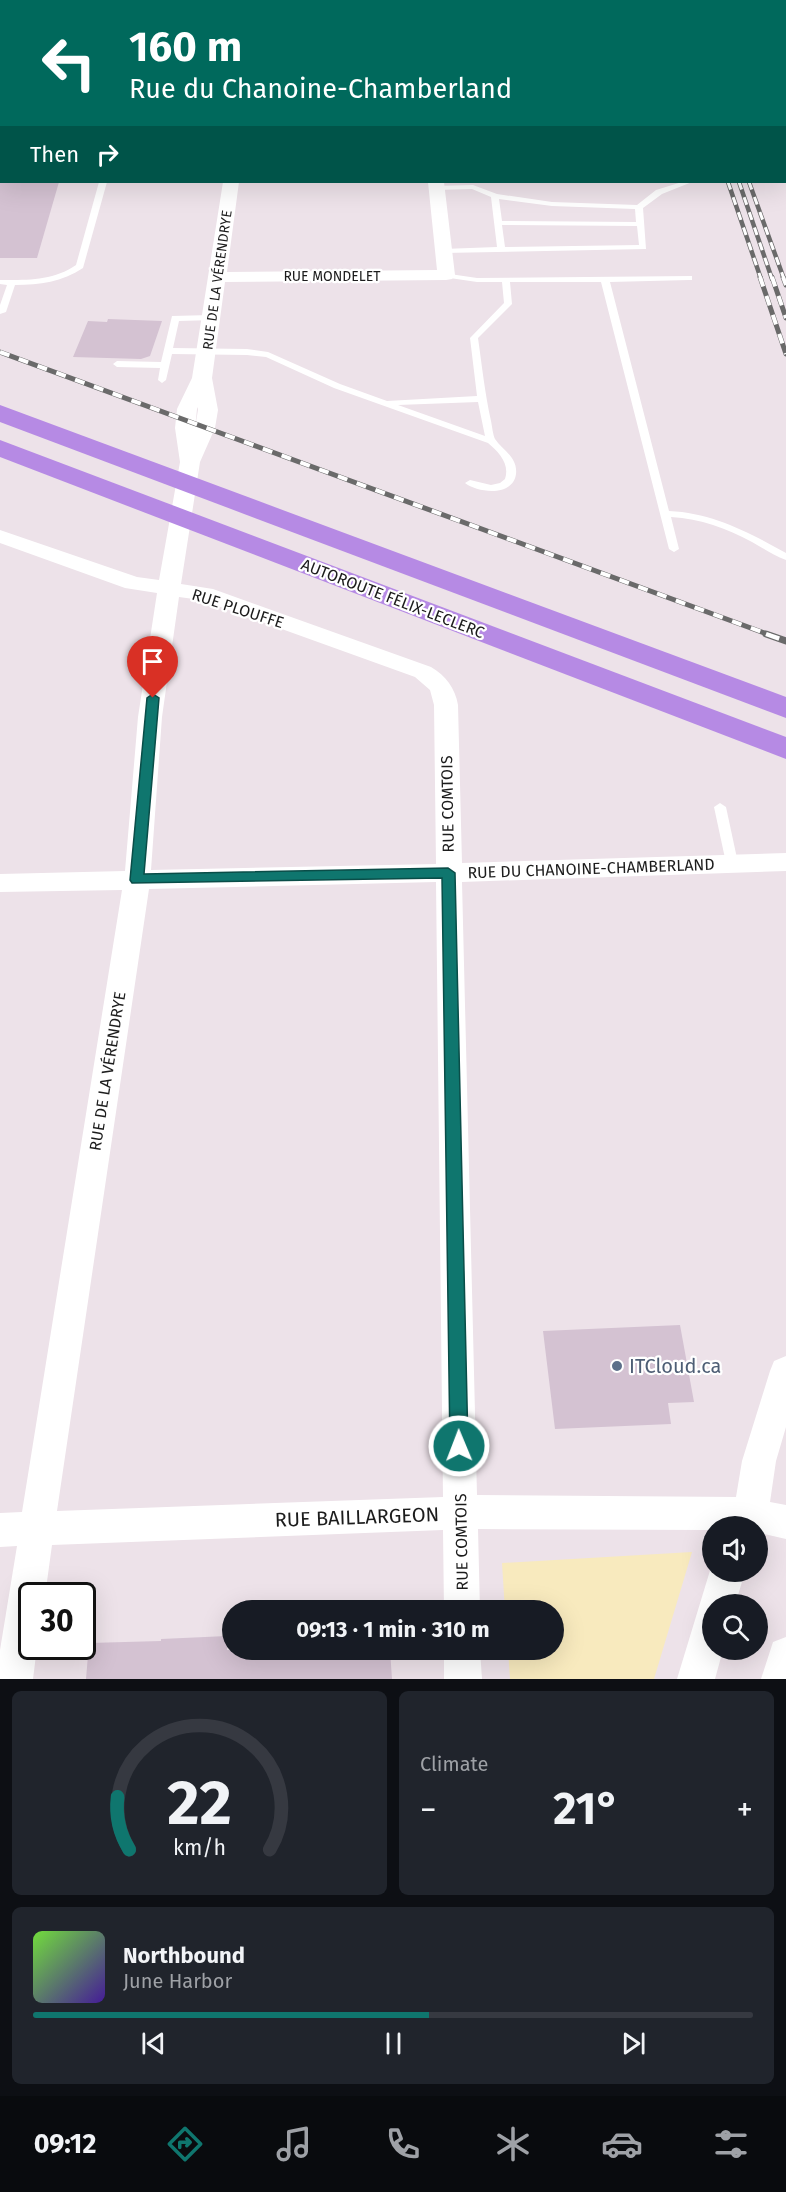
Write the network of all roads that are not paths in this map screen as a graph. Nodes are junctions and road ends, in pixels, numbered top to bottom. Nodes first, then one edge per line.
1 (103, 183) edge
2 (231, 183) edge
3 (685, 183) edge
4 (436, 185) edge
5 (495, 196) junction
6 (639, 207) junction
7 (498, 223) junction
8 (639, 224) junction
9 (501, 250) junction
10 (443, 251) junction
11 (446, 275) junction
12 (217, 277) junction
13 (688, 278) dead end
14 (506, 280) junction
15 (605, 280) junction
16 (0, 282) edge
17 (12, 282) junction
18 (2, 312) dead end
19 (211, 318) junction
20 (168, 351) junction
21 (206, 351) junction
22 (117, 364) dead end
23 (165, 365) junction
24 (162, 380) dead end
25 (482, 399) junction
26 (384, 403) junction
27 (0, 405) edge
28 (0, 413) edge
29 (55, 434) junction
30 (491, 441) junction
31 (0, 448) edge
32 (0, 459) edge
33 (470, 483) dead end
34 (150, 505) junction
35 (666, 514) junction
36 (0, 536) edge
37 (674, 549) dead end
38 (786, 557) edge
39 (169, 588) junction
40 (437, 683) joint
41 (786, 708) edge
42 (786, 749) edge
43 (720, 807) dead end
44 (786, 862) edge
45 (732, 863) junction
46 (448, 873) junction
47 (137, 880) junction
48 (0, 884) edge
49 (786, 1371) edge
50 (460, 1513) junction
51 (748, 1516) edge
52 (702, 1518) edge
53 (768, 1521) edge
54 (786, 1522) edge
55 (36, 1528) junction
56 (0, 1530) edge
57 (462, 1600) edge
58 (786, 1655) edge
59 (702, 1658) edge
60 (462, 1660) edge
61 (14, 1679) edge
62 (463, 1679) edge
63 (696, 1679) edge
64 (780, 1679) edge

1 - 17 lane
2 - 12 street, RUE DE LA VÉRENDRYE
3 - 6 lane
4 - 5 lane
4 - 10 street
5 - 6 lane
5 - 7 lane
6 - 8 lane
7 - 8 lane
7 - 9 lane
8 - 9 lane
9 - 10 lane
10 - 11 street
11 - 12 street, RUE MONDELET
11 - 14 lane
12 - 19 street, RUE DE LA VÉRENDRYE
13 - 15 lane
14 - 15 lane
14 - 25 lane
15 - 35 lane
16 - 17 lane
17 - 18 lane
19 - 20 lane
19 - 21 street, RUE DE LA VÉRENDRYE
20 - 21 lane
20 - 23 lane
21 - 26 lane
21 - 39 street, RUE DE LA VÉRENDRYE
22 - 23 lane
23 - 24 lane
25 - 26 lane
25 - 30 lane
26 - 30 lane
27 - 29 highway
28 - 29 highway, AUTOROUTE FÉLIX-LECLERC
29 - 41 highway, AUTOROUTE FÉLIX-LECLERC
30 - 33 lane
31 - 34 highway, AUTOROUTE FÉLIX-LECLERC
32 - 34 highway
34 - 42 highway, AUTOROUTE FÉLIX-LECLERC
35 - 37 lane
35 - 38 lane
36 - 39 street, RUE PLOUFFE
39 - 40 street, RUE PLOUFFE
39 - 47 street, RUE DE LA VÉRENDRYE
40 - 46 street, RUE COMTOIS
43 - 45 lane
44 - 45 street, RUE DU CHANOINE-CHAMBERLAND
45 - 46 street, RUE DU CHANOINE-CHAMBERLAND
46 - 47 street, RUE DU CHANOINE-CHAMBERLAND
46 - 50 street, RUE COMTOIS
47 - 48 street, RUE DU CHANOINE-CHAMBERLAND
47 - 55 street, RUE DE LA VÉRENDRYE
49 - 51 street
50 - 52 street, RUE BAILLARGEON
50 - 55 street, RUE BAILLARGEON
50 - 57 street, RUE COMTOIS
53 - 54 street, RUE BAILLARGEON
55 - 56 street, RUE BAILLARGEON
55 - 61 street, RUE DE LA VÉRENDRYE
58 - 64 street
59 - 63 street
60 - 62 street

